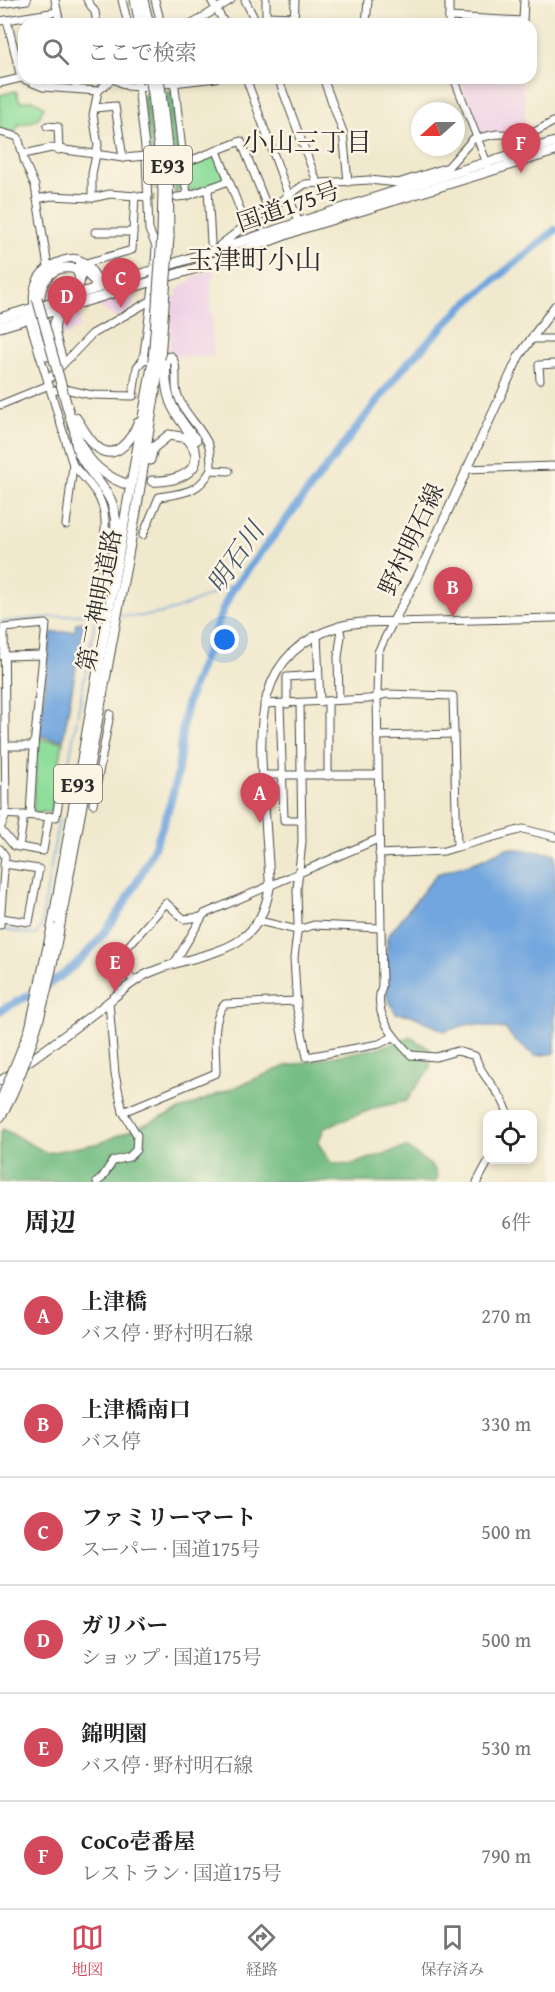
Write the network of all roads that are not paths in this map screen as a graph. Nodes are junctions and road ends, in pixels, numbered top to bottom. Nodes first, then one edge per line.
1 (27, 0) edge
2 (55, 0) edge
3 (87, 0) edge
4 (122, 0) edge
5 (135, 0) edge
6 (143, 0) edge
7 (156, 0) edge
8 (211, 0) edge
9 (231, 0) edge
10 (245, 0) edge
11 (266, 0) edge
12 (295, 0) edge
13 (368, 0) edge
14 (449, 0) edge
15 (524, 0) edge
16 (0, 4) edge
17 (217, 8) junction
18 (57, 12) junction
19 (32, 16) joint
20 (18, 18) edge
21 (20, 18) edge
22 (58, 18) edge
23 (96, 18) edge
24 (126, 18) edge
25 (139, 18) edge
26 (148, 18) edge
27 (160, 18) edge
28 (201, 18) edge
29 (222, 18) edge
30 (254, 18) edge
31 (280, 18) edge
32 (294, 18) edge
33 (366, 18) edge
34 (449, 18) edge
35 (523, 18) edge
36 (3, 21) edge
37 (18, 68) edge
38 (18, 79) edge
39 (0, 83) edge
40 (40, 84) edge
41 (49, 84) edge
42 (106, 84) edge
43 (123, 84) edge
44 (138, 84) edge
45 (153, 84) edge
46 (154, 84) edge
47 (158, 84) edge
48 (175, 84) edge
49 (248, 84) edge
50 (280, 84) edge
51 (325, 84) edge
52 (456, 84) edge
53 (50, 87) junction
54 (76, 87) joint
55 (139, 87) junction
56 (98, 91) junction
57 (157, 93) junction
58 (95, 108) junction
59 (555, 121) edge
60 (47, 126) dead end
61 (0, 132) edge
62 (477, 138) junction
63 (555, 142) edge
64 (59, 150) junction
65 (217, 151) junction
66 (555, 151) edge
67 (24, 154) junction
68 (96, 154) junction
69 (146, 156) junction
70 (123, 158) junction
71 (184, 163) junction
72 (489, 166) junction
73 (434, 176) junction
74 (229, 181) junction
75 (388, 181) junction
76 (317, 182) junction
77 (348, 182) junction
78 (208, 189) junction
79 (389, 193) junction
80 (135, 195) junction
81 (289, 195) junction
82 (148, 196) junction
83 (187, 196) junction
84 (177, 197) tunnel mouth
85 (92, 198) junction
86 (37, 199) junction
87 (268, 209) junction
88 (246, 225) junction
89 (300, 225) junction
90 (95, 232) dead end
91 (133, 232) junction
92 (166, 236) junction
93 (211, 243) dead end
94 (218, 252) junction
95 (86, 263) junction
96 (48, 267) junction
97 (155, 275) junction
98 (104, 285) junction
99 (152, 300) junction
100 (47, 304) junction
101 (75, 304) junction
102 (555, 306) edge
103 (34, 308) junction
104 (0, 318) edge
105 (0, 327) edge
106 (531, 339) junction
107 (555, 339) edge
108 (155, 360) junction
109 (555, 364) edge
110 (60, 373) junction
111 (540, 380) dead end
112 (49, 385) junction
113 (69, 404) junction
114 (0, 405) edge
115 (144, 410) junction
116 (76, 418) junction
117 (75, 432) junction
118 (72, 465) junction
119 (555, 466) edge
120 (466, 469) junction
121 (211, 470) junction
122 (229, 471) dead end
123 (136, 506) junction
124 (66, 525) dead end
125 (143, 535) dead end
126 (113, 599) junction
127 (101, 605) dead end
128 (555, 618) edge
129 (393, 622) junction
130 (339, 626) junction
131 (317, 635) junction
132 (107, 641) junction
133 (43, 654) junction
134 (2, 656) edge
135 (317, 675) junction
136 (376, 696) junction
137 (339, 700) junction
138 (324, 701) junction
139 (300, 703) junction
140 (264, 704) junction
141 (284, 704) junction
142 (110, 714) dead end
143 (454, 735) junction
144 (377, 736) junction
145 (6, 746) junction
146 (34, 746) junction
147 (262, 775) junction
148 (282, 775) junction
149 (377, 775) junction
150 (301, 776) junction
151 (328, 776) junction
152 (66, 795) dead end
153 (93, 804) dead end
154 (3, 814) edge
155 (27, 815) junction
156 (49, 816) junction
157 (302, 820) junction
158 (0, 829) edge
159 (555, 837) edge
160 (378, 839) junction
161 (19, 847) junction
162 (458, 847) junction
163 (0, 849) edge
164 (379, 854) junction
165 (4, 864) junction
166 (298, 874) junction
167 (270, 886) junction
168 (201, 917) junction
169 (259, 921) junction
170 (0, 922) edge
171 (380, 928) junction
172 (297, 930) junction
173 (0, 932) edge
174 (175, 962) junction
175 (134, 982) junction
176 (297, 1001) junction
177 (109, 1002) junction
178 (393, 1037) junction
179 (0, 1081) edge
180 (2, 1110) edge
181 (506, 1110) edge
182 (123, 1112) junction
183 (487, 1164) edge
184 (96, 1182) edge
185 (477, 1182) edge

1 - 16 street
2 - 18 street
3 - 23 street
4 - 24 street
5 - 25 highway
6 - 26 highway
7 - 27 street
8 - 17 street
9 - 17 street
10 - 30 street
11 - 31 street
12 - 32 street
13 - 33 street
14 - 34 street
15 - 35 street
17 - 28 street
17 - 29 street
18 - 19 street
18 - 22 street
19 - 21 street
20 - 36 street
36 - 37 street
38 - 39 street
40 - 53 street
41 - 53 street
42 - 56 street
43 - 55 street
44 - 55 street
45 - 57 highway, 第二神明道路 / E93, bridge
46 - 55 street
47 - 57 highway, 第二神明道路 / E93, bridge
48 - 71 street
49 - 81 street
50 - 76 street
51 - 77 street
52 - 62 street
53 - 54 street
54 - 56 street
55 - 69 street
56 - 58 street
57 - 92 highway, 第二神明道路 / E93
58 - 68 street
58 - 70 street
59 - 62 street
60 - 64 street
61 - 67 street
62 - 72 street
62 - 73 street
63 - 72 highway, 国道175号
64 - 67 street
64 - 68 street
65 - 71 street
65 - 74 street
65 - 87 street
66 - 72 highway, 国道175号
67 - 86 street
68 - 70 street
68 - 85 street
69 - 70 street
69 - 82 street
71 - 83 street
72 - 73 highway, 国道175号
72 - 89 highway, 国道175号
73 - 75 street
73 - 79 highway, 国道175号
74 - 78 street
74 - 88 street
75 - 77 street
75 - 79 street
76 - 77 street
76 - 81 street
78 - 83 street
78 - 93 street
79 - 89 highway, 国道175号
80 - 82 street
80 - 85 street
80 - 91 street
81 - 87 street
81 - 89 street
82 - 97 street
83 - 84 street
85 - 86 street
86 - 96 street
87 - 88 street
88 - 94 street
89 - 94 highway, 国道175号
89 - 97 highway, 国道175号
90 - 91 street
91 - 95 street
92 - 108 highway, 第二神明道路 / E93, bridge
92 - 108 highway, 第二神明道路 / E93, bridge
94 - 97 highway, 国道175号
95 - 96 street
95 - 98 street
96 - 103 street
97 - 98 highway, 国道175号
97 - 99 street
97 - 101 highway, 国道175号
98 - 100 highway, 国道175号
98 - 103 highway
99 - 108 street
99 - 112 street
100 - 103 highway, 国道175号
100 - 103 highway
101 - 103 highway, 国道175号
101 - 110 highway
102 - 106 main road, 野村明石線
103 - 104 highway, 国道175号
103 - 105 highway, 国道175号
103 - 110 highway, bridge
103 - 110 highway, bridge
103 - 112 street
106 - 107 street
106 - 120 main road, 野村明石線
108 - 112 street
108 - 115 highway, 第二神明道路 / E93
108 - 121 street
108 - 123 highway, 第二神明道路 / E93
108 - 123 highway
109 - 111 street
110 - 113 highway
112 - 114 street
112 - 118 street
113 - 116 highway
113 - 117 highway
115 - 116 highway
115 - 126 highway, 第二神明道路 / E93
116 - 117 highway
117 - 126 highway
118 - 124 street
118 - 127 street
119 - 120 street
120 - 129 main road, 野村明石線
121 - 122 street
121 - 125 street
123 - 126 highway, 第二神明道路 / E93
126 - 132 highway, 第二神明道路 / E93
126 - 132 highway, 第二神明道路 / E93
128 - 129 street
129 - 130 main road, 野村明石線
129 - 136 street
130 - 131 main road, 野村明石線
130 - 137 street
131 - 135 street
131 - 140 main road, 野村明石線
132 - 180 highway, 第二神明道路 / E93, bridge
133 - 134 street
133 - 134 street
133 - 146 street
134 - 145 street
135 - 138 street
135 - 141 street
136 - 137 street
136 - 143 street
136 - 144 street
137 - 138 street
138 - 139 street
138 - 151 street
139 - 141 street
139 - 150 street
140 - 141 street
140 - 147 main road, 野村明石線
141 - 148 street
142 - 153 street
143 - 144 street
143 - 162 street
144 - 149 street
145 - 146 street
145 - 154 street
146 - 155 street
147 - 148 street
147 - 167 main road, 野村明石線
148 - 150 street
148 - 157 street
149 - 151 street
149 - 160 street
150 - 151 street
150 - 157 street
152 - 156 street
154 - 155 street
154 - 158 street
155 - 156 street
155 - 161 street
156 - 161 street
157 - 166 street
158 - 161 street
159 - 162 street
160 - 164 street
160 - 166 street
162 - 164 street
163 - 165 street
164 - 171 street
165 - 170 street
165 - 170 street
166 - 167 street
166 - 172 street
167 - 168 street
167 - 169 main road, 野村明石線
168 - 174 street
168 - 175 street
169 - 172 street
169 - 174 main road, 野村明石線
170 - 173 street
171 - 172 street
171 - 178 street
172 - 176 street
174 - 175 main road, 野村明石線
175 - 177 main road, 野村明石線
176 - 178 street
176 - 182 street
177 - 179 main road, 野村明石線
177 - 182 street
178 - 181 street
182 - 184 street
183 - 185 street

